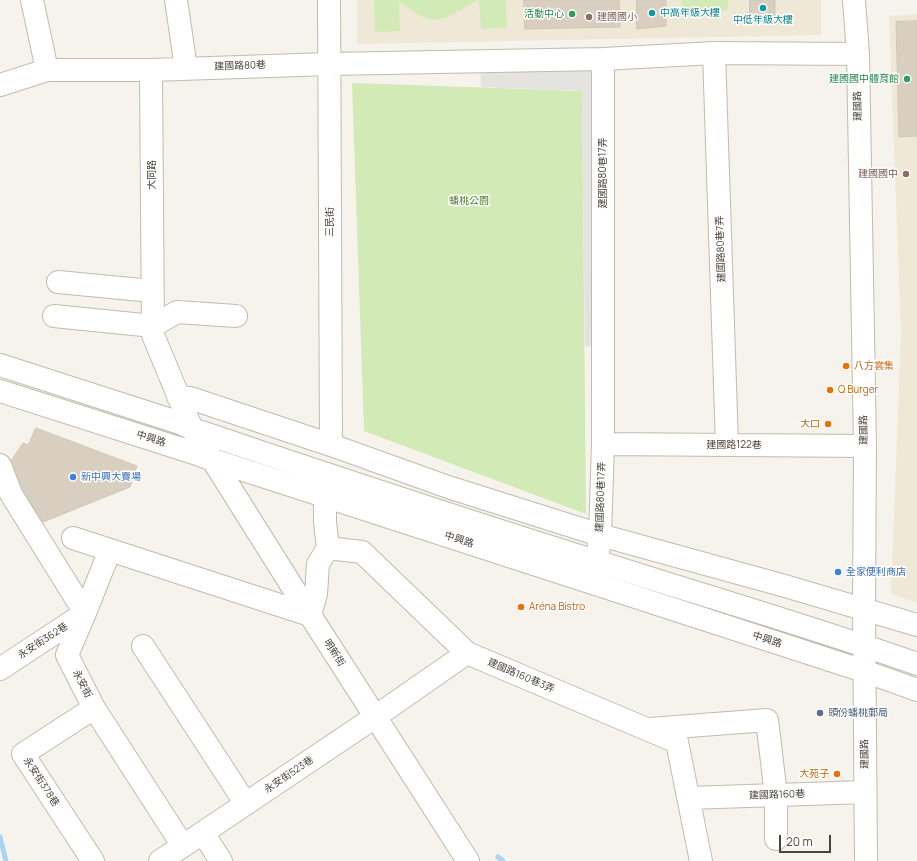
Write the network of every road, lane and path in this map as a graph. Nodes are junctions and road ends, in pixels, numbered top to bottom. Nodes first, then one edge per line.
1 (32, 0) edge
2 (176, 0) edge
3 (329, 0) edge
4 (854, 0) edge
5 (714, 53) junction
6 (858, 54) junction
7 (604, 59) junction
8 (329, 64) junction
9 (186, 68) junction
10 (47, 70) junction
11 (151, 70) junction
12 (0, 85) edge
13 (58, 282) dead end
14 (152, 292) junction
15 (54, 316) dead end
16 (236, 316) dead end
17 (153, 326) junction
18 (0, 365) edge
19 (0, 391) edge
20 (178, 397) junction
21 (202, 444) junction
22 (603, 444) junction
23 (331, 445) junction
24 (727, 445) junction
25 (865, 446) junction
26 (0, 465) edge
27 (5, 493) edge
28 (325, 497) junction
29 (600, 535) junction
30 (73, 538) dead end
31 (328, 548) junction
32 (110, 550) junction
33 (597, 562) junction
34 (864, 610) junction
35 (85, 613) junction
36 (310, 615) junction
37 (917, 625) edge
38 (864, 645) junction
39 (143, 646) dead end
40 (467, 653) junction
41 (917, 664) edge
42 (0, 669) edge
43 (864, 671) junction
44 (917, 690) edge
45 (94, 708) junction
46 (375, 717) junction
47 (646, 729) junction
48 (865, 792) junction
49 (776, 795) junction
50 (689, 798) junction
51 (246, 804) junction
52 (204, 833) junction
53 (776, 839) dead end
54 (183, 846) junction
55 (93, 861) edge
56 (160, 861) edge
57 (221, 861) edge
58 (468, 861) edge
59 (701, 861) edge
60 (866, 861) edge

1 - 10 street
2 - 9 street
3 - 8 street, 三民街
4 - 6 street, 建國路
5 - 6 street
5 - 7 street
5 - 24 street, 建國路80巷7弄
6 - 25 street, 建國路
7 - 8 street
7 - 22 street, 建國路80巷17弄
8 - 9 street, 建國路80巷
8 - 23 street, 三民街
9 - 11 street, 建國路80巷
10 - 11 street
10 - 12 street
11 - 14 street, 大同路
13 - 14 street
14 - 17 street, 大同路
15 - 17 street
16 - 17 street
17 - 20 street, 大同路
18 - 21 street, 中興路
19 - 21 street, 中興路
20 - 21 street, 大同路
20 - 23 street
21 - 28 street, 中興路
21 - 33 street, 中興路
21 - 36 street, 明新街
22 - 24 street, 建國路122巷
22 - 29 street, 建國路80巷17弄
23 - 29 street
24 - 25 street, 建國路122巷
25 - 34 street, 建國路
26 - 27 street
27 - 35 street
28 - 31 street
28 - 43 street, 中興路
29 - 33 street, 建國路80巷17弄
29 - 34 street
30 - 32 street
31 - 36 street
31 - 40 street, 建國路160巷3弄
32 - 35 street
32 - 36 street
33 - 38 street, 中興路
34 - 37 street
34 - 38 street, 建國路
35 - 42 street, 永安街362巷
35 - 45 street, 永安街
36 - 46 street, 明新街
38 - 41 street, 中興路
38 - 43 street, 建國路
39 - 51 street
40 - 46 street, 永安街523巷
40 - 47 street, 建國路160巷3弄
43 - 44 street, 中興路
43 - 48 street, 建國路
45 - 54 street, 永安街
45 - 55 street, 永安街378巷
46 - 51 street, 永安街523巷
46 - 58 street, 明新街
47 - 49 street
47 - 50 street, 建國路160巷3弄
48 - 49 street, 建國路160巷
48 - 60 street, 建國路
49 - 50 street, 建國路160巷
49 - 53 street
50 - 59 street, 建國路160巷3弄
51 - 52 street, 永安街523巷
52 - 54 street
52 - 57 street
54 - 56 street

